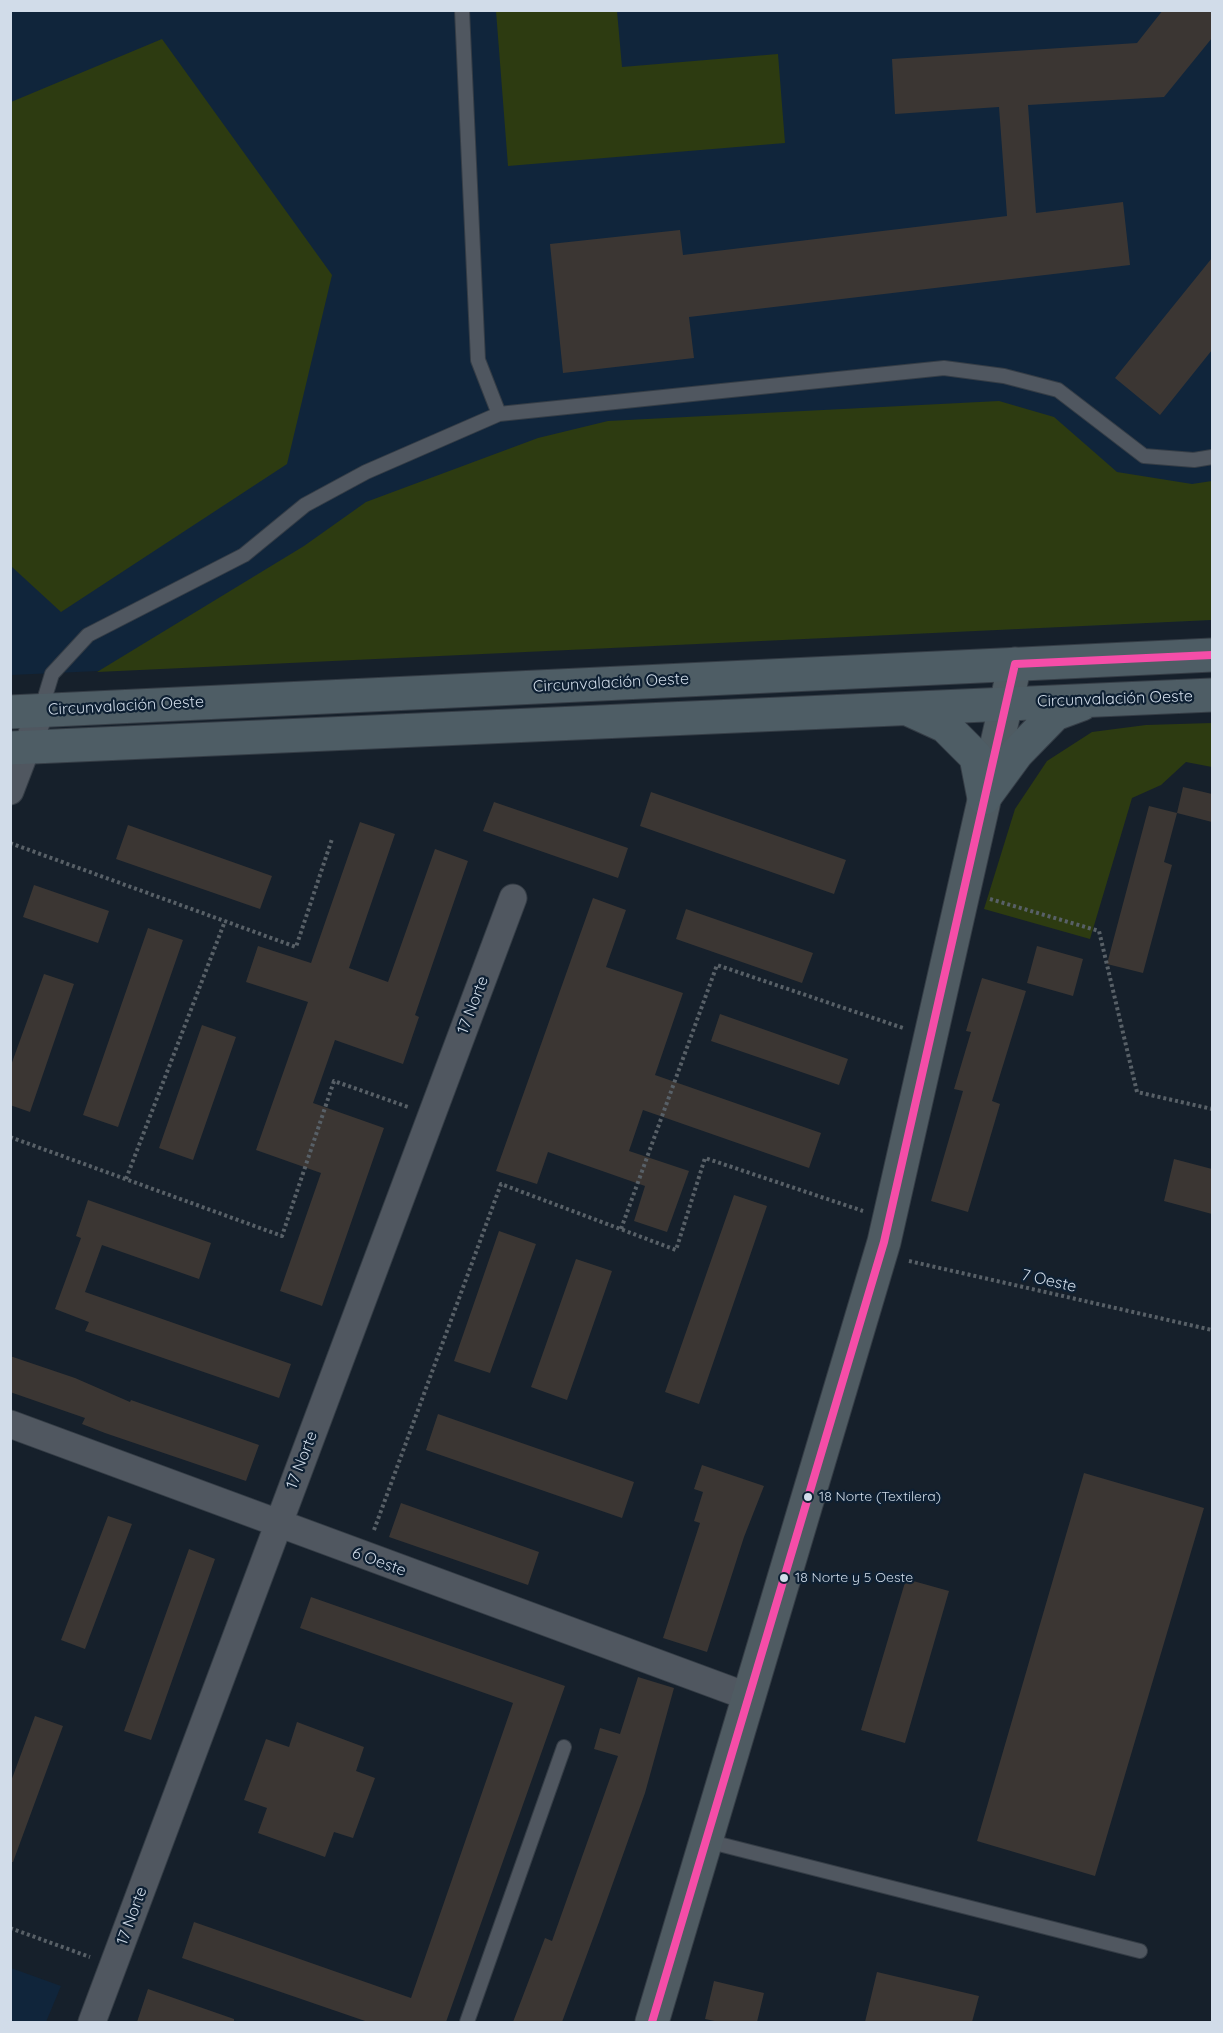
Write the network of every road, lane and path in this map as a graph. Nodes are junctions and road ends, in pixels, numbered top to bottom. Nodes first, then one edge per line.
1 (462, 10) edge
2 (499, 414) junction
3 (1212, 457) edge
4 (1212, 655) edge
5 (1015, 664) junction
6 (1212, 695) edge
7 (1095, 700) junction
8 (1007, 704) junction
9 (905, 708) junction
10 (26, 711) edge
11 (19, 747) edge
12 (10, 791) edge
13 (984, 798) junction
14 (332, 839) dead end
15 (10, 843) edge
16 (513, 898) dead end
17 (987, 898) dead end
18 (225, 921) junction
19 (929, 1036) junction
20 (1212, 1109) edge
21 (432, 1115) junction
22 (10, 1137) edge
23 (126, 1179) junction
24 (889, 1220) junction
25 (621, 1229) junction
26 (881, 1255) junction
27 (1212, 1330) edge
28 (10, 1424) edge
29 (278, 1525) junction
30 (365, 1556) junction
31 (749, 1697) junction
32 (564, 1747) dead end
33 (707, 1841) junction
34 (10, 1928) edge
35 (1140, 1952) dead end
36 (114, 1965) junction
37 (92, 2022) edge
38 (467, 2022) edge
39 (652, 2022) edge

1 - 2 lane
2 - 3 lane
2 - 10 lane
4 - 5 main road, Circunvalación Oeste
5 - 8 main road
5 - 10 main road, Circunvalación Oeste
6 - 7 main road, Circunvalación Oeste
7 - 8 main road, Circunvalación Oeste
7 - 13 main road
8 - 9 main road, Circunvalación Oeste
8 - 13 main road
9 - 11 main road, Circunvalación Oeste
9 - 13 main road
10 - 11 street
11 - 12 street
13 - 19 main road
14 - 18 path
15 - 18 path
16 - 21 street, 17 Norte
17 - 20 path
18 - 23 path
19 - 24 main road
19 - 25 path
21 - 23 path
21 - 29 street, 17 Norte
22 - 23 path
24 - 25 path
24 - 26 main road
25 - 30 path
26 - 27 path, 7 Oeste
26 - 31 main road
28 - 29 street, 6 Oeste
29 - 30 street, 6 Oeste
29 - 36 street, 17 Norte
30 - 31 street, 6 Oeste
31 - 33 main road
32 - 38 lane
33 - 35 lane
33 - 39 main road
34 - 36 path
36 - 37 street, 17 Norte

